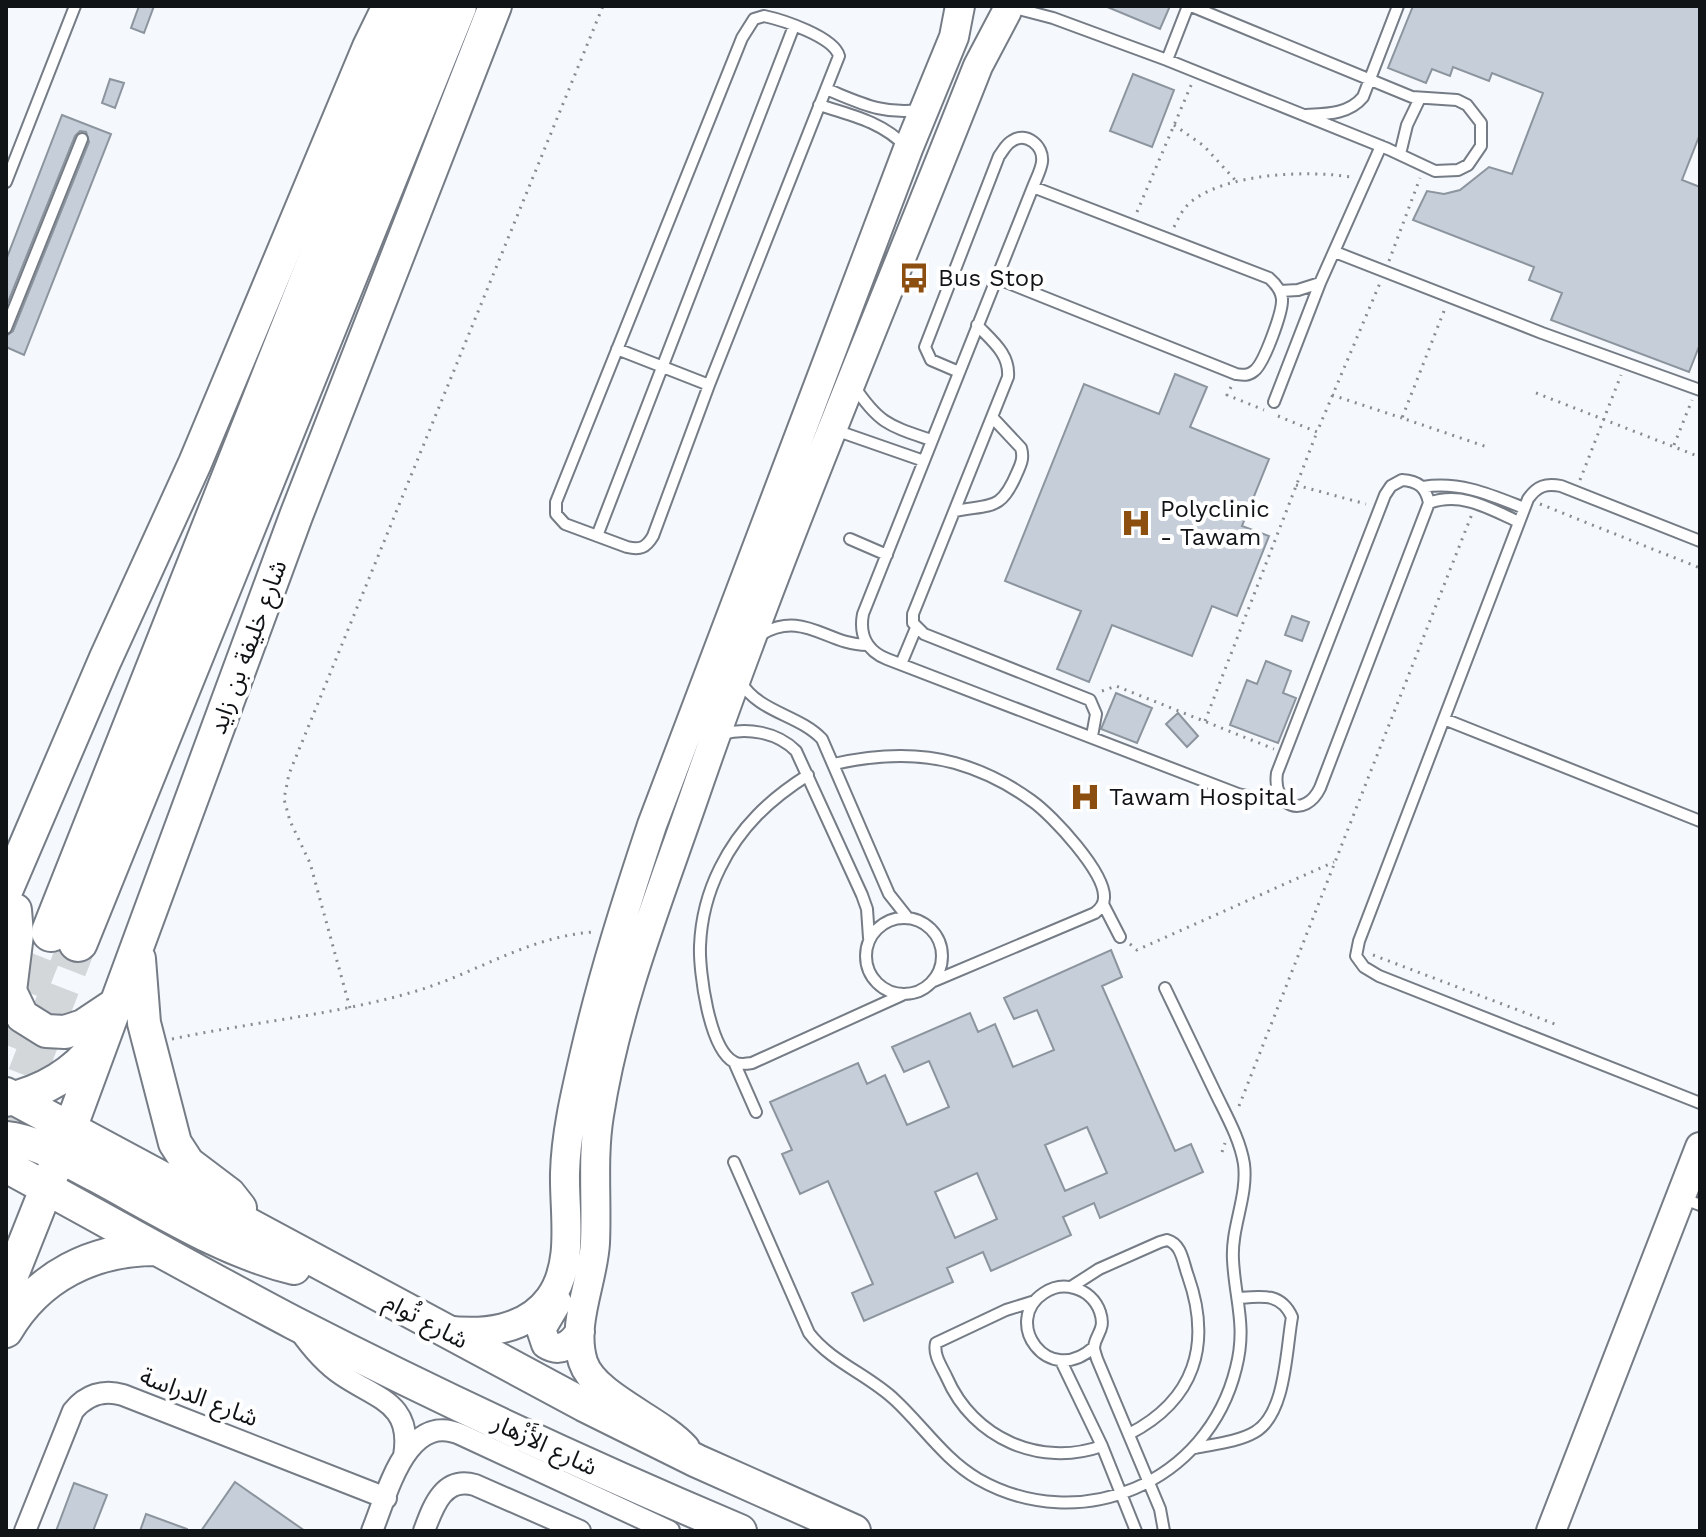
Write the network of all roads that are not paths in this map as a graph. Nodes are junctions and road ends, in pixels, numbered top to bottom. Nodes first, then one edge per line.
1 (75, 6) edge
2 (389, 6) edge
3 (418, 6) edge
4 (457, 6) edge
5 (495, 6) edge
6 (960, 6) edge
7 (972, 6) edge
8 (1189, 6) edge
9 (1398, 6) edge
10 (1014, 8) edge
11 (794, 26) junction
12 (1167, 60) junction
13 (1369, 79) junction
14 (826, 89) junction
15 (1420, 98) junction
16 (819, 105) junction
17 (923, 109) junction
18 (1304, 116) junction
19 (82, 139) dead end
20 (1381, 146) junction
21 (908, 149) junction
22 (1400, 154) junction
23 (6, 182) edge
24 (1033, 187) junction
25 (1335, 252) junction
26 (996, 278) junction
27 (1320, 283) junction
28 (1280, 291) junction
29 (977, 325) junction
30 (6, 328) edge
31 (617, 349) junction
32 (832, 351) junction
33 (662, 368) junction
34 (959, 372) junction
35 (852, 382) junction
36 (709, 385) junction
37 (1699, 386) edge
38 (1274, 402) dead end
39 (992, 417) junction
40 (834, 429) junction
41 (931, 440) junction
42 (924, 461) junction
43 (1423, 487) junction
44 (1429, 503) junction
45 (1526, 503) junction
46 (955, 511) junction
47 (1519, 522) junction
48 (597, 536) junction
49 (850, 539) dead end
50 (1700, 541) edge
51 (887, 555) junction
52 (916, 628) junction
53 (749, 643) junction
54 (867, 645) junction
55 (901, 664) junction
56 (737, 676) junction
57 (1444, 719) junction
58 (1092, 736) junction
59 (713, 737) junction
60 (834, 764) junction
61 (808, 775) junction
62 (1280, 798) junction
63 (36, 821) junction
64 (1700, 821) edge
65 (6, 867) edge
66 (1103, 904) junction
67 (9, 912) edge
68 (908, 918) junction
69 (1120, 937) dead end
70 (869, 938) junction
71 (140, 940) junction
72 (934, 981) junction
73 (1165, 988) dead end
74 (902, 995) junction
75 (111, 1017) junction
76 (734, 1062) junction
77 (8, 1099) edge
78 (1700, 1103) edge
79 (756, 1112) dead end
80 (65, 1143) junction
81 (1700, 1147) edge
82 (11, 1148) edge
83 (734, 1162) dead end
84 (47, 1188) junction
85 (1690, 1201) edge
86 (252, 1228) junction
87 (156, 1249) junction
88 (565, 1259) junction
89 (344, 1278) junction
90 (1071, 1287) junction
91 (6, 1290) edge
92 (1239, 1298) junction
93 (1035, 1301) junction
94 (295, 1323) junction
95 (442, 1330) junction
96 (6, 1331) edge
97 (580, 1332) junction
98 (1094, 1347) junction
99 (1061, 1361) junction
100 (1129, 1434) junction
101 (1102, 1446) junction
102 (1195, 1448) junction
103 (404, 1456) junction
104 (697, 1461) junction
105 (1149, 1483) junction
106 (1123, 1494) junction
107 (386, 1498) junction
108 (25, 1531) edge
109 (372, 1531) edge
110 (424, 1531) edge
111 (580, 1531) edge
112 (669, 1531) edge
113 (740, 1531) edge
114 (854, 1531) edge
115 (1136, 1531) edge
116 (1164, 1531) edge
117 (1551, 1531) edge

1 - 23 lane
2 - 63 main road
3 - 4 highway, شارع خليفة بن زايد
5 - 71 main road, شارع خليفة بن زايد
6 - 17 street
7 - 10 street
8 - 12 lane
8 - 13 lane
9 - 13 lane
10 - 12 lane
10 - 35 street
11 - 14 lane
11 - 31 lane
11 - 33 lane
12 - 18 lane
13 - 15 lane
13 - 18 lane
14 - 16 lane
14 - 17 lane
15 - 22 lane
15 - 22 lane
16 - 21 lane
16 - 36 lane
17 - 21 street
18 - 20 lane
19 - 30 lane
20 - 22 lane
20 - 25 lane
21 - 32 street
24 - 26 lane
24 - 28 lane
24 - 34 lane
25 - 27 lane
25 - 37 lane
26 - 28 lane
26 - 29 lane
27 - 28 lane
27 - 38 lane
29 - 34 lane
29 - 39 lane
31 - 33 lane
31 - 48 lane
32 - 40 street
32 - 88 street
33 - 36 lane
33 - 48 lane
34 - 41 lane
35 - 40 street
35 - 41 lane
36 - 48 lane
39 - 46 lane
39 - 46 lane
40 - 42 lane
40 - 53 street
41 - 42 lane
42 - 51 lane
43 - 44 lane
43 - 45 lane
43 - 62 lane
44 - 47 lane
44 - 62 lane
45 - 47 lane
45 - 50 lane
46 - 52 lane
47 - 57 lane
49 - 51 lane
51 - 54 lane
52 - 55 lane
52 - 58 lane
53 - 54 lane
53 - 56 street
54 - 55 lane
55 - 58 lane
56 - 59 street
56 - 60 lane
57 - 64 lane
57 - 78 lane
58 - 62 lane
59 - 61 lane
59 - 97 street
60 - 66 lane
60 - 68 lane
61 - 70 lane
61 - 76 lane
63 - 65 main road
63 - 67 main road
66 - 69 lane
66 - 72 lane
67 - 75 main road
68 - 70 lane
68 - 72 lane
70 - 74 lane
71 - 75 main road, شارع خليفة بن زايد
71 - 86 main road
72 - 74 lane
73 - 92 lane
74 - 76 lane
75 - 77 main road
75 - 80 main road, شارع خليفة بن زايد
76 - 79 lane
77 - 80 main road, شارع تُوام
77 - 82 main road
80 - 82 main road
80 - 84 main road, شارع خليفة بن زايد
80 - 86 main road, شارع تُوام
80 - 89 main road
81 - 85 street
82 - 84 main road
83 - 106 lane
84 - 87 main road
84 - 91 main road, شارع خليفة بن زايد
85 - 117 street
86 - 89 main road, شارع تُوام
87 - 94 main road
87 - 96 main road
88 - 95 street
88 - 97 street
89 - 95 main road, شارع تُوام
90 - 93 lane
90 - 98 lane
90 - 100 lane
92 - 102 lane
92 - 102 lane
93 - 99 lane
93 - 101 lane
94 - 103 street
94 - 113 main road
95 - 104 main road, شارع تُوام
97 - 104 street
98 - 99 lane
98 - 100 lane
99 - 101 lane
100 - 105 lane
101 - 106 lane
102 - 105 lane
103 - 107 street, شارع الأَزْهار
103 - 112 street, شارع الأَزْهار
104 - 114 main road, شارع تُوام
105 - 106 lane
105 - 116 lane
106 - 115 lane
107 - 108 street, شارع الدراسة
107 - 109 street, شارع الأَزْهار
110 - 111 street

